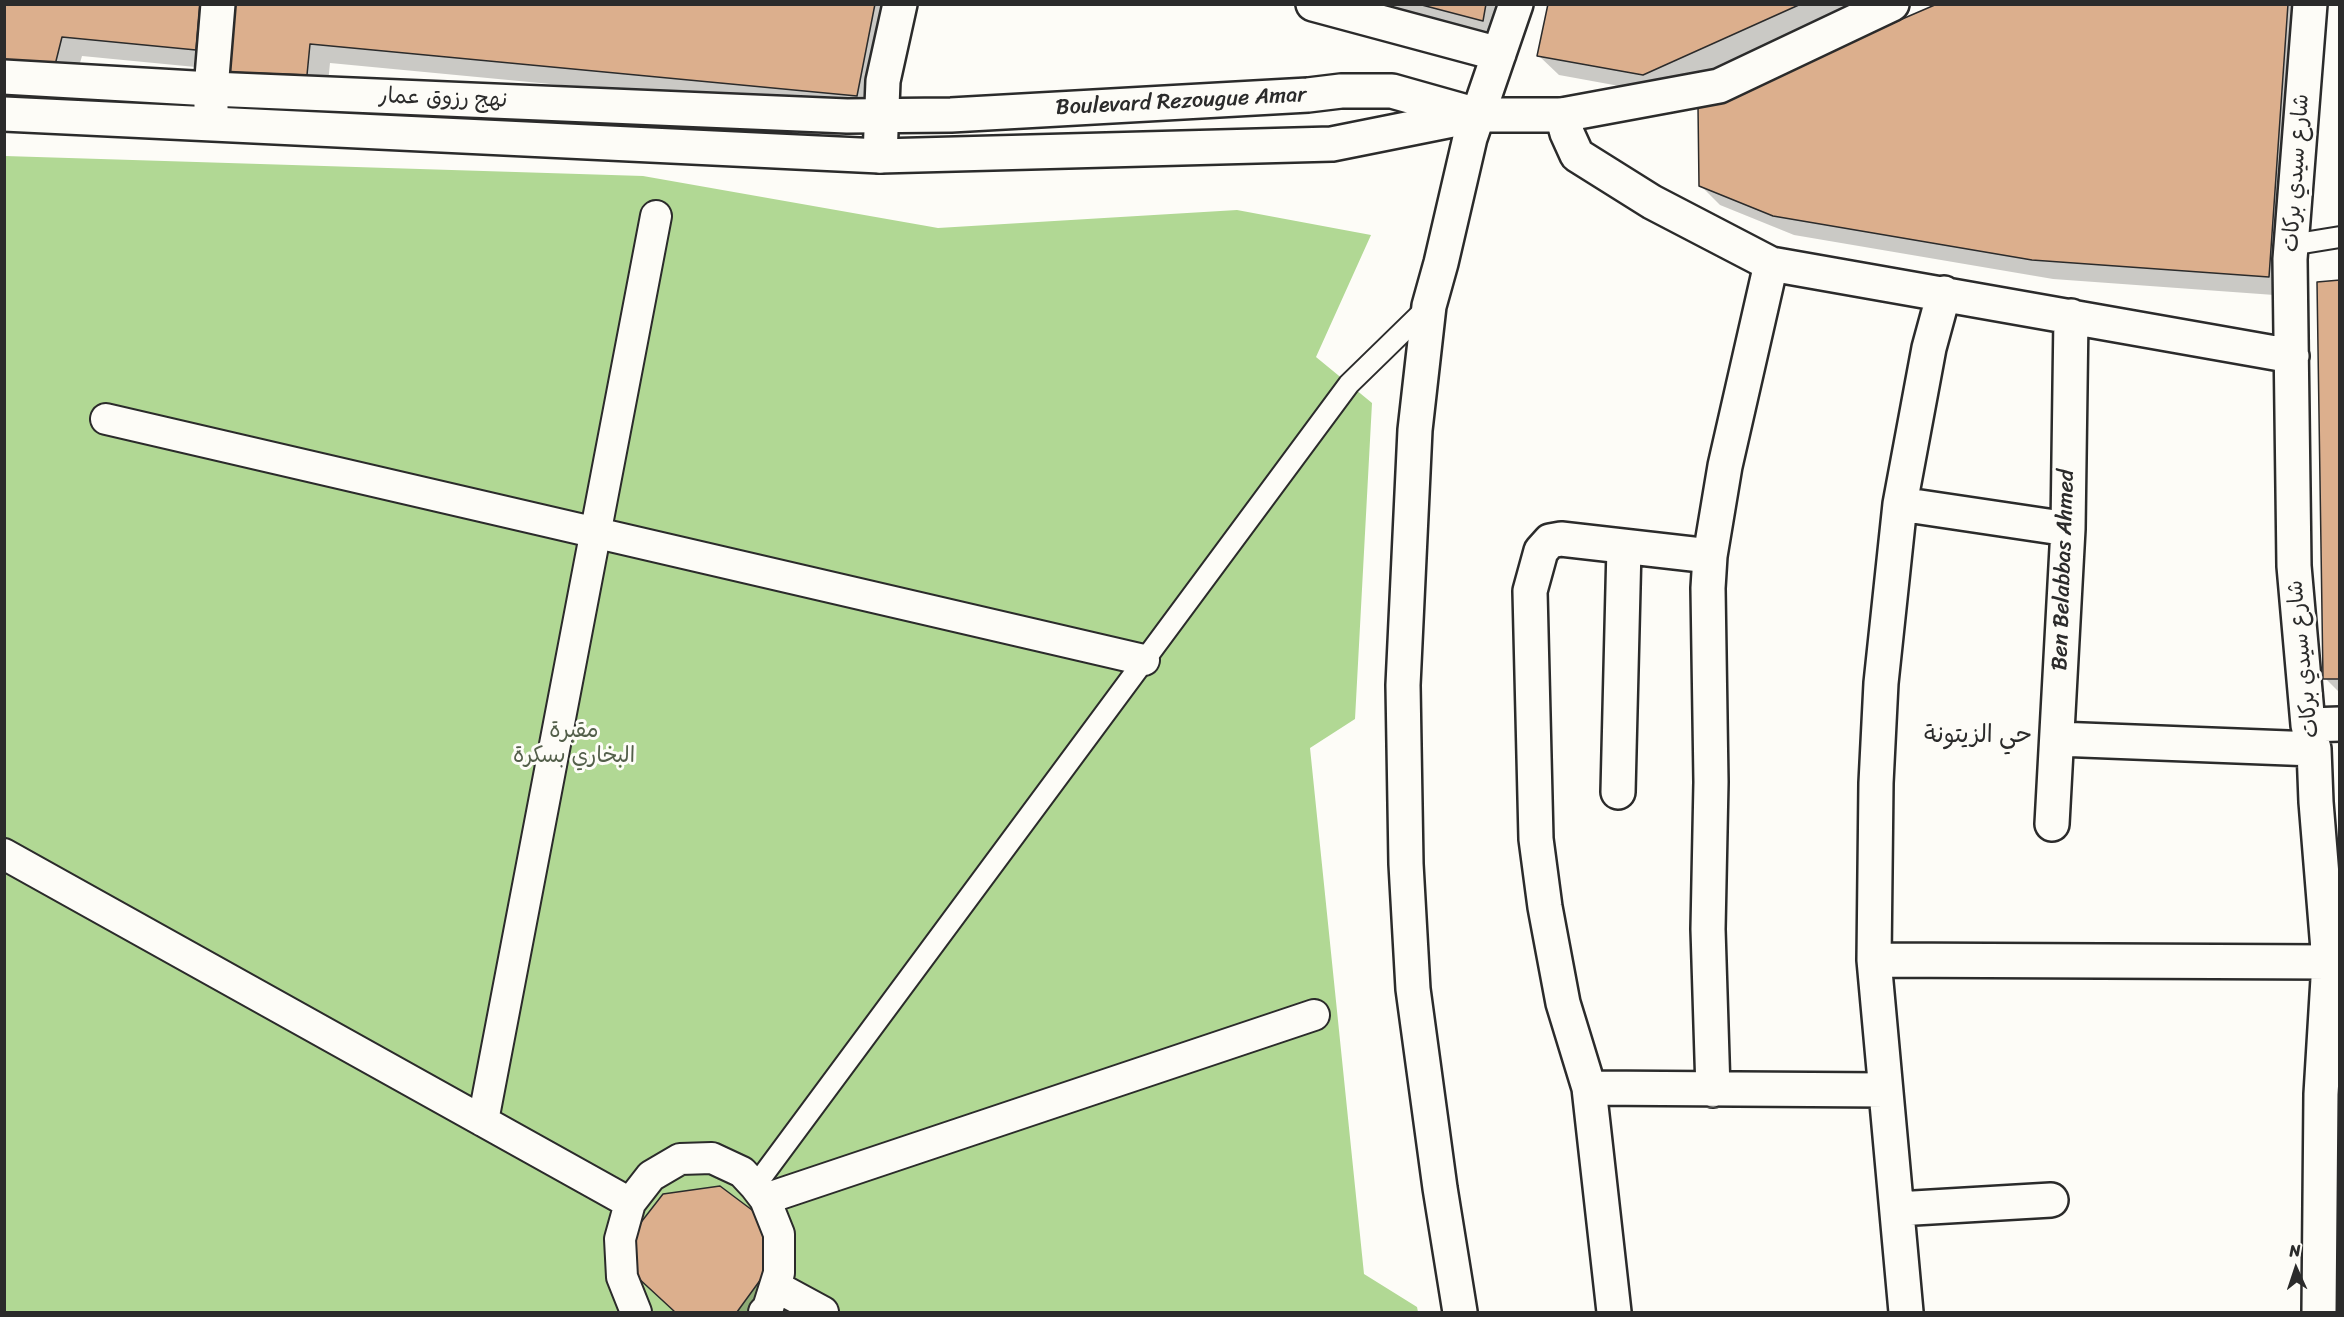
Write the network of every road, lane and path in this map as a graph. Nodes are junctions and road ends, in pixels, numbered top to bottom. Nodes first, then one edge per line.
1 (218, 4) edge
2 (900, 4) edge
3 (1313, 4) edge
4 (1516, 4) edge
5 (1892, 4) edge
6 (2310, 4) edge
7 (1499, 54) junction
8 (4, 77) edge
9 (211, 89) junction
10 (1481, 104) junction
11 (4, 114) edge
12 (881, 115) junction
13 (1562, 115) junction
14 (211, 123) junction
15 (1332, 144) joint
16 (880, 156) junction
17 (656, 216) dead end
18 (2340, 237) edge
19 (2291, 245) junction
20 (1771, 264) junction
21 (1944, 293) junction
22 (1429, 306) junction
23 (2071, 316) junction
24 (2292, 356) junction
25 (106, 419) dead end
26 (1900, 504) junction
27 (2068, 529) junction
28 (596, 532) junction
29 (1624, 547) junction
30 (1710, 556) junction
31 (1144, 660) junction
32 (2320, 733) edge
33 (2057, 739) junction
34 (1618, 792) dead end
35 (2052, 824) dead end
36 (4, 854) edge
37 (1874, 960) junction
38 (2330, 962) junction
39 (1314, 1015) dead end
40 (2332, 1033) edge
41 (1588, 1088) junction
42 (1713, 1090) junction
43 (1885, 1090) junction
44 (483, 1121) junction
45 (760, 1192) junction
46 (2051, 1200) dead end
47 (630, 1203) junction
48 (1897, 1209) junction
49 (770, 1299) edge
50 (636, 1312) edge
51 (823, 1312) edge
52 (1460, 1312) edge
53 (1614, 1312) edge
54 (1906, 1312) edge
55 (2319, 1312) edge

1 - 9 street
2 - 12 street
3 - 7 street
4 - 7 street
5 - 13 street, Boulevard Rezougue Amar
6 - 19 street, شارع سيدي بركات
7 - 10 street
8 - 9 street, نهج رزوق عمار
9 - 12 street, نهج رزوق عمار
9 - 14 street
10 - 12 street, Boulevard Rezougue Amar
10 - 13 street, Boulevard Rezougue Amar
10 - 15 street, Boulevard Rezougue Amar
10 - 22 street
11 - 14 street, نهج رزوق عمار
12 - 16 street
13 - 20 street
14 - 16 street, نهج رزوق عمار
15 - 16 street, نهج رزوق عمار
17 - 28 street
18 - 19 lane
19 - 24 street, شارع سيدي بركات
20 - 21 street
20 - 30 street
21 - 23 street
21 - 26 street
22 - 31 lane
22 - 52 street
23 - 24 street
23 - 27 street, Ben Belabbas Ahmed
24 - 32 street, شارع سيدي بركات
25 - 28 street
26 - 27 street
26 - 37 street
27 - 33 street, Ben Belabbas Ahmed
28 - 31 street
28 - 44 street
29 - 30 street
29 - 34 street
29 - 41 street
30 - 42 street
31 - 45 lane
32 - 33 street
32 - 38 street, شارع سيدي بركات
33 - 35 street, Ben Belabbas Ahmed
36 - 44 street
37 - 38 street
37 - 43 street
38 - 40 street, شارع سيدي بركات
39 - 45 street
40 - 55 street, شارع سيدي بركات
41 - 42 street
41 - 53 street
42 - 43 street
43 - 48 street
44 - 47 street
45 - 47 street
45 - 49 street
46 - 48 street
47 - 50 street
48 - 54 street
49 - 51 street

